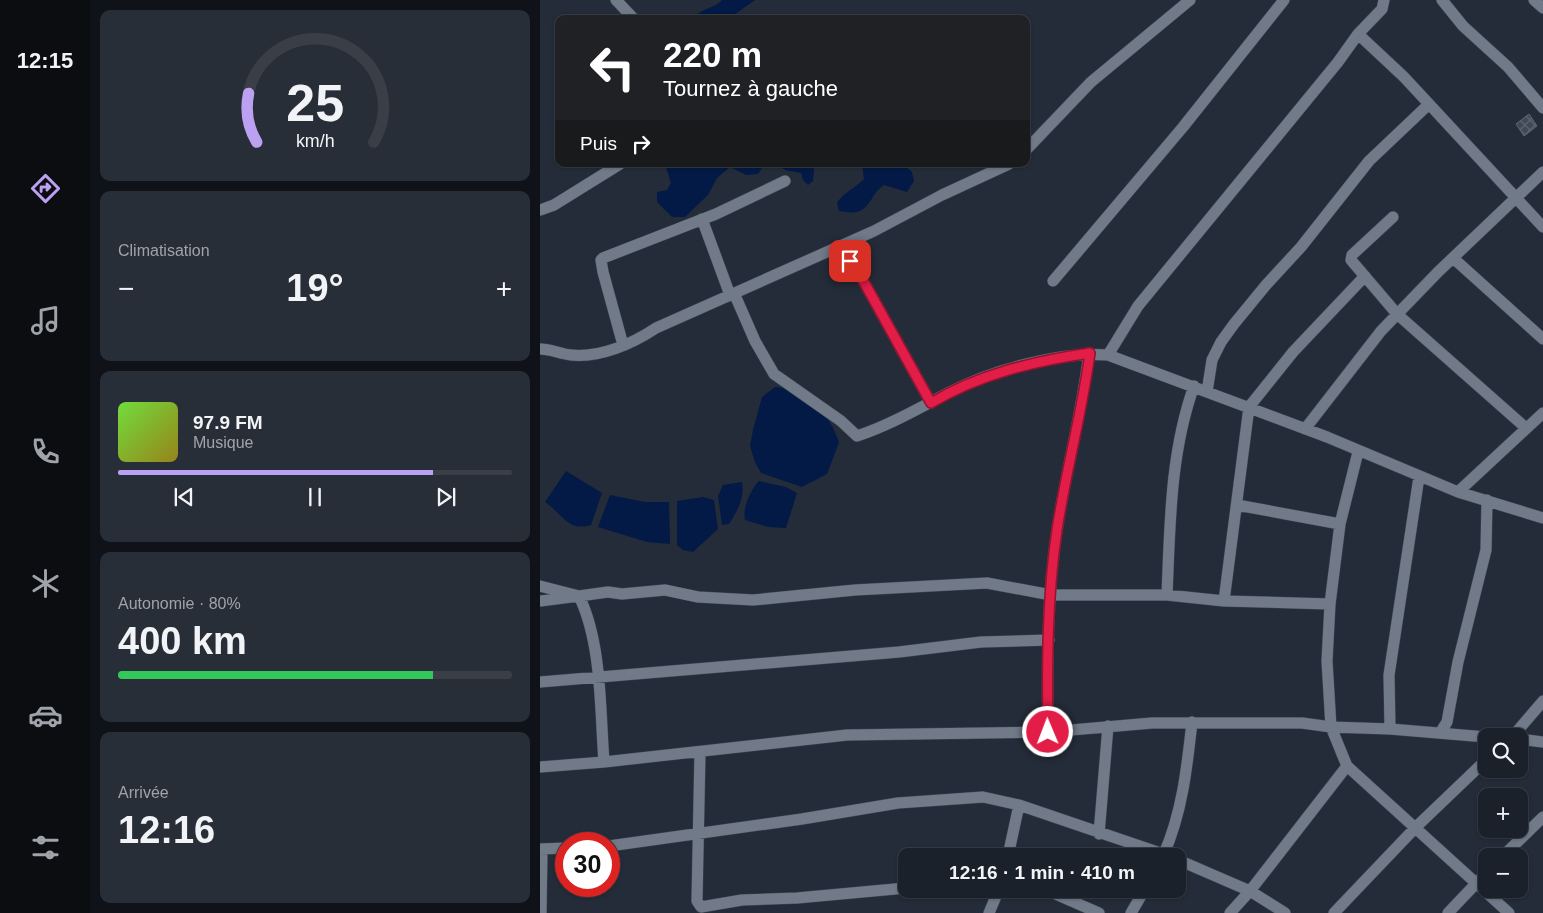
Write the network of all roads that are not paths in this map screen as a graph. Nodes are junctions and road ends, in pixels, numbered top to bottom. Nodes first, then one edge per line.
1 (616, 0) edge
2 (1190, 0) edge
3 (1284, 0) edge
4 (1384, 0) edge
5 (1442, 0) edge
6 (1534, 0) edge
7 (1543, 8) edge
8 (630, 15) edge
9 (1358, 34) junction
10 (1428, 105) junction
11 (1543, 108) edge
12 (1030, 146) edge
13 (615, 167) edge
14 (1003, 167) edge
15 (1543, 172) edge
16 (785, 181) dead end
17 (1515, 199) junction
18 (541, 211) edge
19 (1393, 217) dead end
20 (702, 220) junction
21 (1543, 227) edge
22 (839, 246) junction
23 (1453, 258) junction
24 (1365, 276) junction
25 (1053, 281) dead end
26 (732, 294) junction
27 (1397, 314) junction
28 (1543, 339) edge
29 (623, 345) junction
30 (540, 349) edge
31 (1090, 353) junction
32 (1108, 355) junction
33 (1194, 386) junction
34 (1207, 392) junction
35 (931, 403) junction
36 (1249, 407) junction
37 (1543, 413) edge
38 (1526, 428) junction
39 (1305, 429) junction
40 (1358, 452) junction
41 (1419, 477) junction
42 (1458, 492) junction
43 (1487, 500) junction
44 (1237, 505) junction
45 (1543, 518) edge
46 (1340, 524) junction
47 (540, 586) edge
48 (1051, 595) junction
49 (1167, 595) junction
50 (579, 596) junction
51 (540, 601) edge
52 (1224, 601) junction
53 (1330, 604) junction
54 (1049, 640) junction
55 (598, 676) junction
56 (540, 682) edge
57 (1543, 701) edge
58 (1192, 722) junction
59 (1108, 726) junction
60 (1331, 727) junction
61 (1520, 728) edge
62 (1390, 729) junction
63 (1048, 732) junction
64 (1440, 733) junction
65 (1478, 736) edge
66 (1528, 741) edge
67 (1543, 742) edge
68 (700, 752) junction
69 (604, 762) junction
70 (1347, 766) junction
71 (540, 767) edge
72 (1478, 768) edge
73 (1019, 805) junction
74 (1543, 817) edge
75 (1416, 827) junction
76 (700, 833) junction
77 (1099, 834) junction
78 (620, 844) edge
79 (555, 848) edge
80 (1010, 848) edge
81 (1143, 848) edge
82 (1167, 848) edge
83 (1511, 848) edge
84 (541, 849) edge
85 (1186, 863) edge
86 (1476, 882) junction
87 (898, 889) edge
88 (1250, 891) junction
89 (995, 898) edge
90 (1065, 898) edge
91 (1140, 898) edge
92 (541, 913) edge
93 (989, 913) edge
94 (1099, 913) edge
95 (1131, 913) edge
96 (1230, 913) edge
97 (1285, 913) edge
98 (1334, 913) edge
99 (1448, 913) edge
100 (1509, 913) edge

1 - 8 street
2 - 12 street
3 - 25 street
4 - 9 street
5 - 11 street
6 - 7 street
9 - 10 street
9 - 32 street
10 - 17 street
10 - 34 street
13 - 18 street
14 - 22 street
15 - 17 street
16 - 20 street
17 - 21 street
17 - 23 street
19 - 24 street
20 - 26 street
20 - 29 street
22 - 26 street
22 - 35 street
23 - 27 street
23 - 28 street
24 - 27 street
24 - 36 street
26 - 29 street
26 - 35 street
27 - 38 street
27 - 39 street
29 - 30 street
31 - 32 street
31 - 35 street
31 - 48 street
32 - 33 street
33 - 34 street
33 - 49 street
34 - 36 street
36 - 39 street
36 - 44 street
37 - 38 street
38 - 42 street
39 - 40 street
40 - 41 street
40 - 46 street
41 - 42 street
41 - 62 street
42 - 43 street
43 - 45 street
43 - 64 street
44 - 46 street
44 - 52 street
46 - 53 street
47 - 50 street
48 - 49 street
48 - 50 street
48 - 54 street
49 - 52 street
50 - 51 street
50 - 55 street
52 - 53 street
53 - 60 street
54 - 55 street
54 - 63 street
55 - 56 street
55 - 69 street
57 - 61 street
58 - 59 street
58 - 60 street
58 - 82 street
59 - 63 street
59 - 77 street
60 - 62 street
60 - 70 street
62 - 64 street
63 - 68 street
64 - 65 street
66 - 67 street
68 - 69 street
68 - 76 street
69 - 71 street
70 - 75 street
70 - 88 street
72 - 75 street
73 - 76 street
73 - 77 street
73 - 80 street
74 - 83 street
75 - 86 street
75 - 98 street
76 - 78 street
76 - 87 street
77 - 81 street
79 - 84 street
84 - 92 street
85 - 88 street
86 - 99 street
86 - 100 street
88 - 96 street
88 - 97 street
89 - 93 street
90 - 94 street
91 - 95 street

